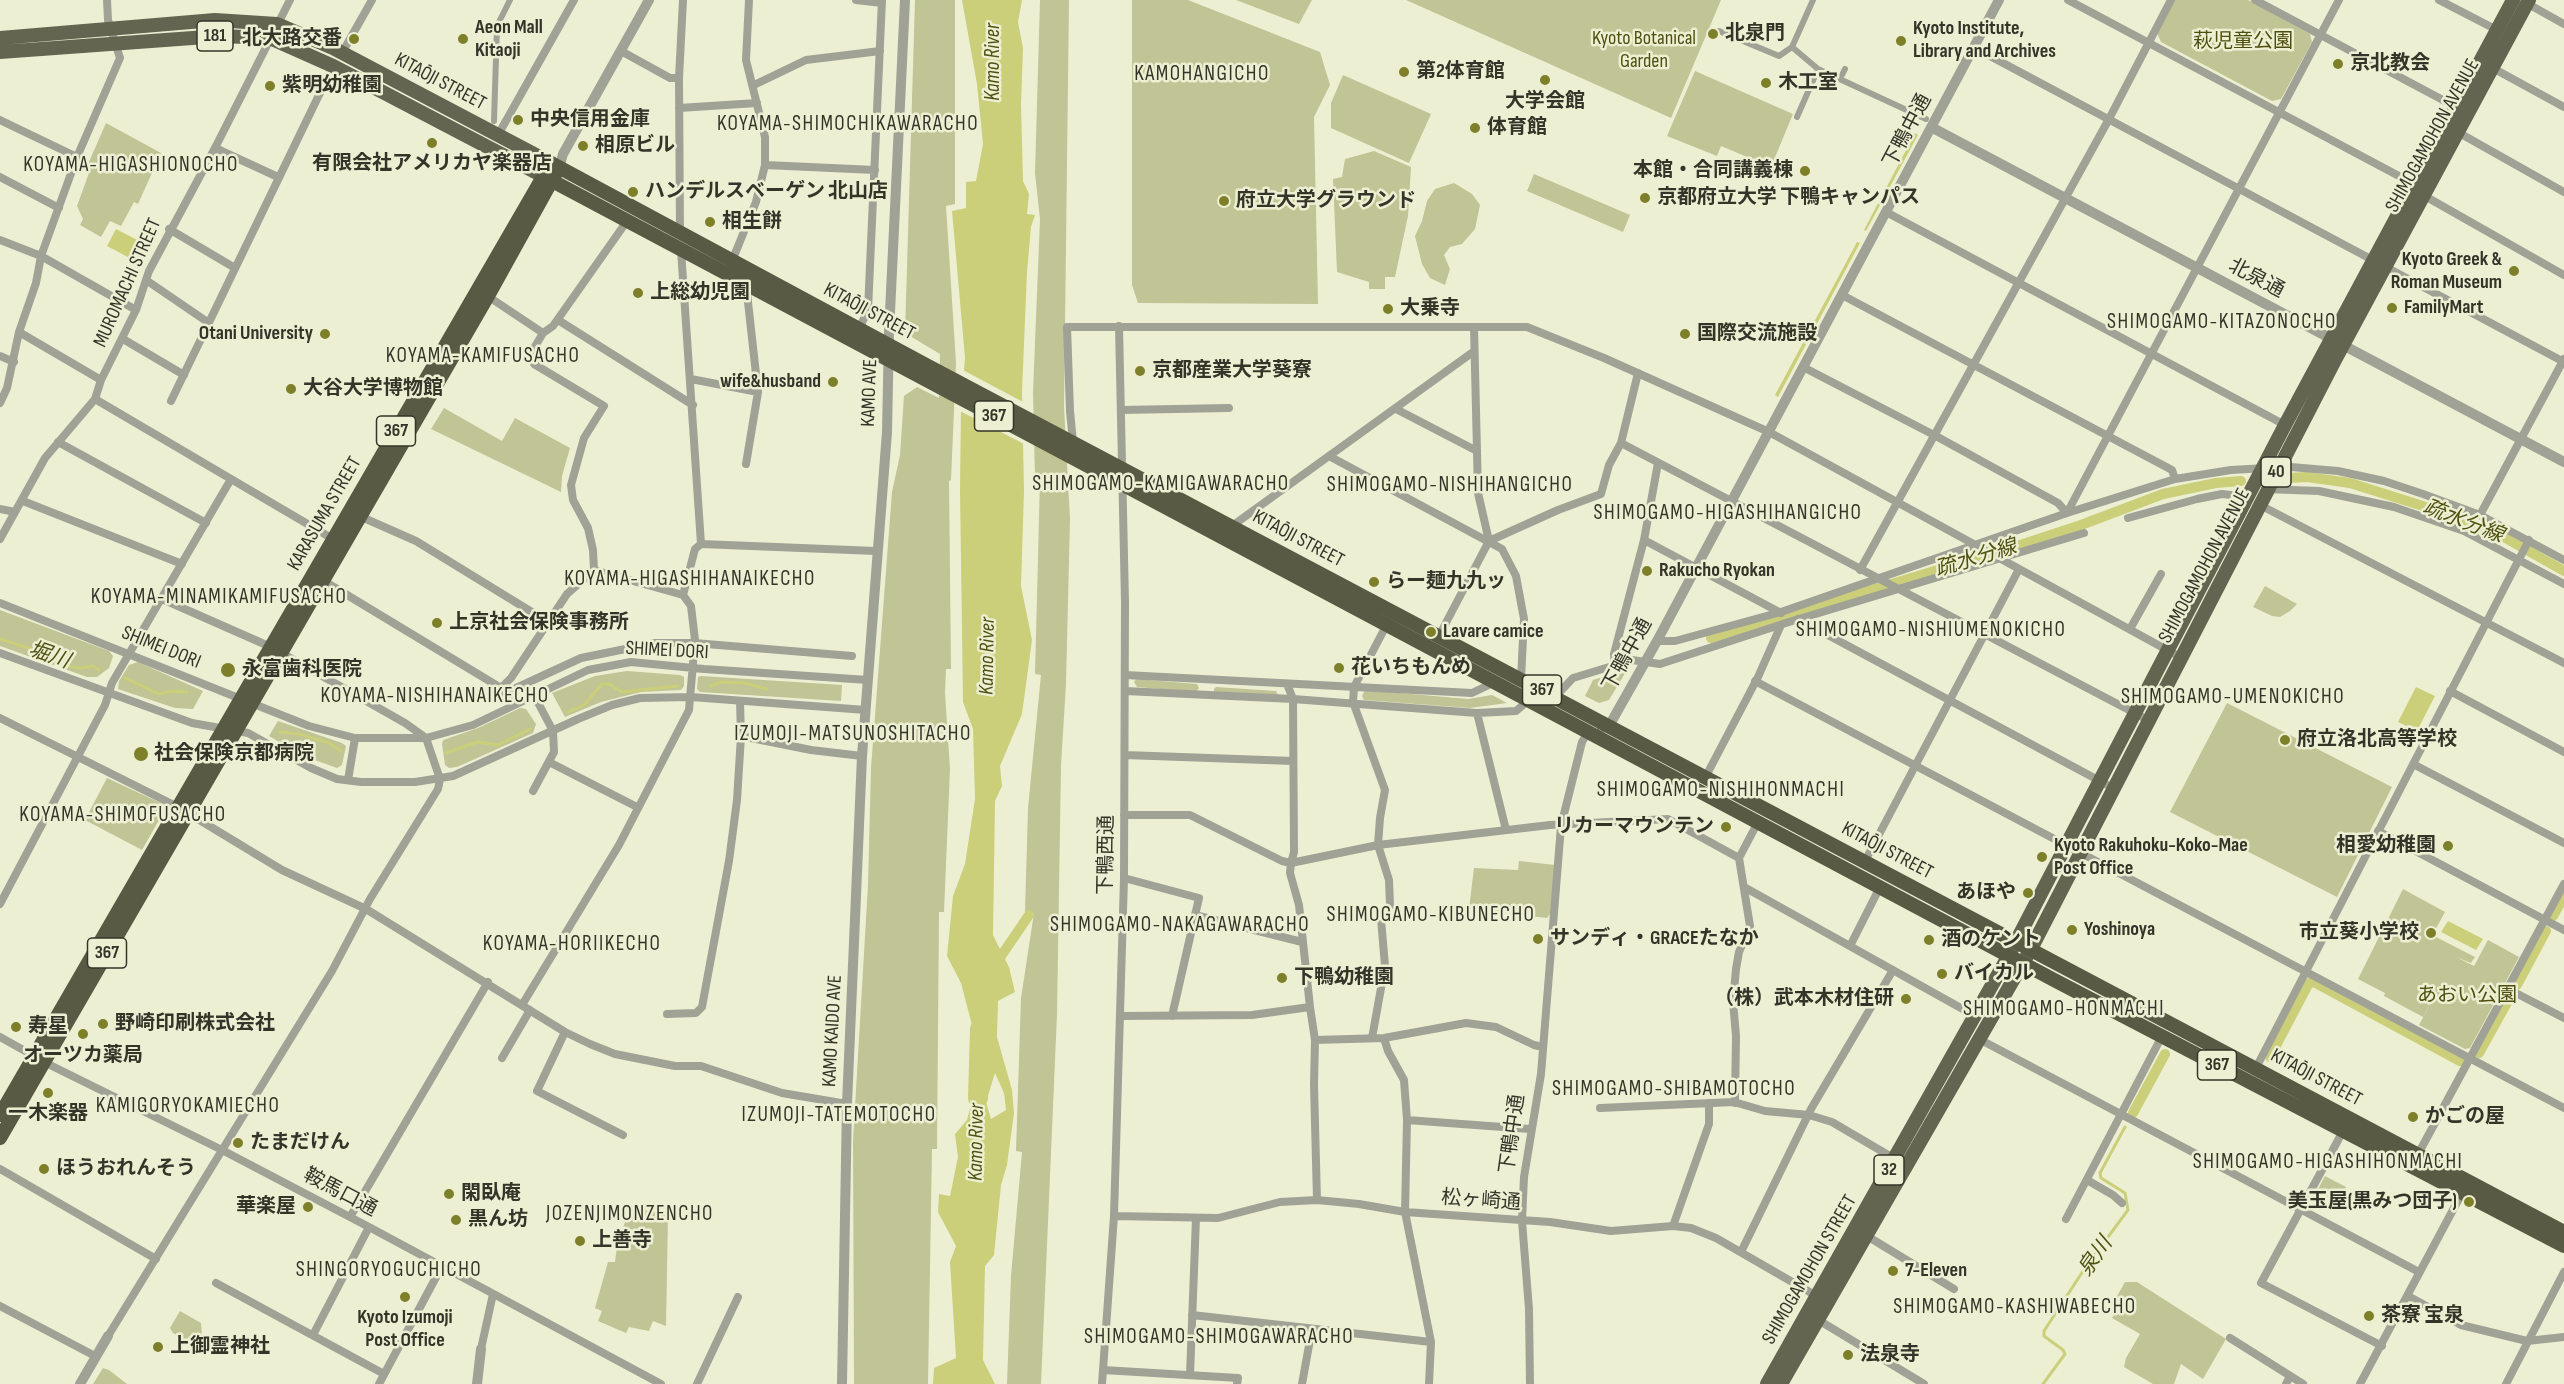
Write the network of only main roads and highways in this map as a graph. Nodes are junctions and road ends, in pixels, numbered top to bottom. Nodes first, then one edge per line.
1 (2513, 0) edge
2 (2526, 1) edge
3 (113, 36) junction
4 (0, 38) edge
5 (0, 52) edge
6 (2486, 65) junction
7 (2452, 128) junction
8 (558, 161) junction
9 (548, 178) junction
10 (2337, 342) junction
11 (923, 371) junction
12 (1070, 445) junction
13 (2249, 498) junction
14 (354, 513) junction
15 (318, 577) junction
16 (2073, 849) junction
17 (2016, 941) junction
18 (2031, 949) junction
19 (2009, 956) junction
20 (2023, 963) junction
21 (40, 1059) junction
22 (0, 1115) edge
23 (0, 1138) edge
24 (2564, 1232) edge
25 (2564, 1246) edge
26 (1823, 1299) junction
27 (1812, 1317) junction
28 (1767, 1384) edge
29 (1781, 1384) edge

1 - 6 main road, SHIMOGAMOHON AVENUE / 40
2 - 6 main road, SHIMOGAMOHON AVENUE / 40
3 - 4 main road, KITAŌJI STREET / 181
3 - 5 main road, KITAŌJI STREET / 181
3 - 8 main road, KITAŌJI STREET / 181
3 - 9 main road, KITAŌJI STREET / 181
6 - 7 main road, SHIMOGAMOHON AVENUE / 40
6 - 7 main road, SHIMOGAMOHON AVENUE / 40
7 - 10 main road, SHIMOGAMOHON AVENUE / 40
8 - 9 highway, 367
8 - 11 highway, KITAŌJI STREET / 367
9 - 11 highway, KITAŌJI STREET / 367
9 - 14 highway, KARASUMA STREET / 367
10 - 13 main road, SHIMOGAMOHON AVENUE / 40
10 - 13 main road, SHIMOGAMOHON AVENUE / 40
11 - 12 highway, KITAŌJI STREET / 367
12 - 17 highway, KITAŌJI STREET / 367
12 - 19 highway, KITAŌJI STREET / 367
13 - 16 main road, SHIMOGAMOHON AVENUE / 40
14 - 15 highway, KARASUMA STREET / 367
14 - 15 highway, KARASUMA STREET / 367
15 - 21 highway, KARASUMA STREET / 367
16 - 17 main road, SHIMOGAMOHON AVENUE / 40
16 - 18 main road, SHIMOGAMOHON AVENUE / 40
17 - 18 highway, KITAŌJI STREET / 367
17 - 19 main road, SHIMOGAMOHON AVENUE / 32
18 - 20 main road, SHIMOGAMOHON AVENUE / 32
18 - 24 highway, KITAŌJI STREET / 367
19 - 20 highway, KITAŌJI STREET / 367
19 - 26 main road, SHIMOGAMOHON STREET / 32
20 - 25 highway, KITAŌJI STREET / 367
20 - 26 main road, SHIMOGAMOHON STREET / 32
21 - 22 highway, KARASUMA STREET / 367
21 - 23 highway, KARASUMA STREET / 367
26 - 27 main road, SHIMOGAMOHON STREET / 32
27 - 28 main road, SHIMOGAMOHON STREET / 32
27 - 29 main road, SHIMOGAMOHON STREET / 32

